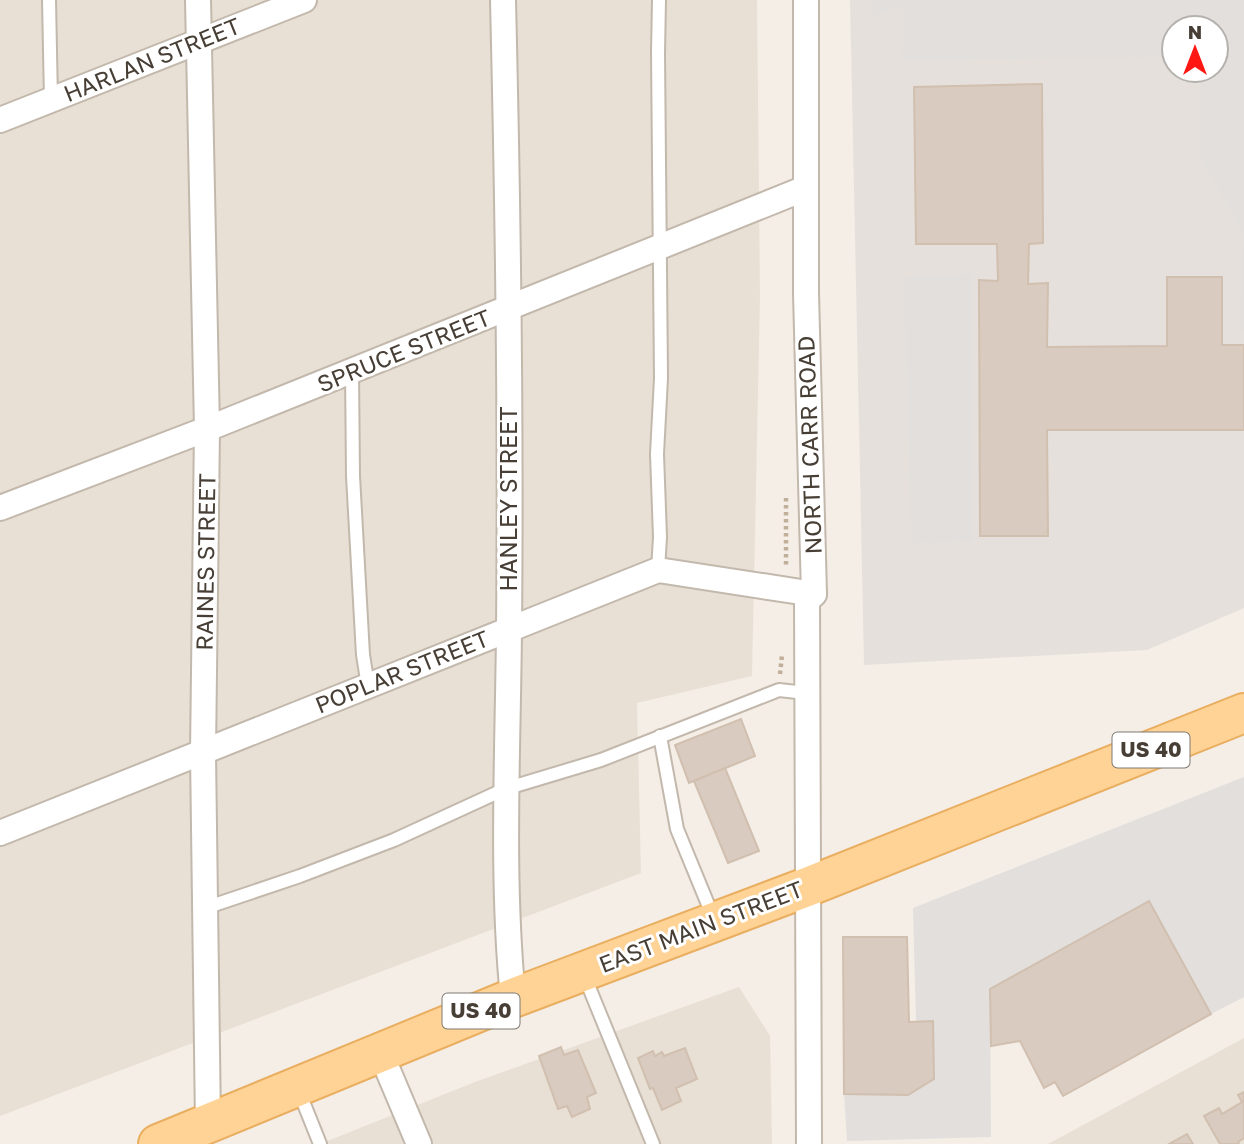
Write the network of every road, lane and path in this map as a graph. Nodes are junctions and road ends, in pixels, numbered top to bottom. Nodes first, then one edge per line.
1 (48, 0) edge
2 (198, 0) edge
3 (304, 0) edge
4 (503, 0) edge
5 (659, 0) edge
6 (806, 0) edge
7 (198, 42) junction
8 (51, 100) junction
9 (0, 120) edge
10 (806, 188) junction
11 (661, 247) junction
12 (508, 309) junction
13 (352, 371) junction
14 (207, 429) junction
15 (0, 508) edge
16 (658, 570) junction
17 (814, 594) junction
18 (509, 629) junction
19 (368, 686) junction
20 (806, 693) junction
21 (1244, 713) edge
22 (660, 736) junction
23 (203, 753) junction
24 (505, 789) junction
25 (0, 833) edge
26 (807, 887) junction
27 (205, 908) junction
28 (715, 922) junction
29 (583, 972) junction
30 (513, 998) junction
31 (381, 1054) junction
32 (297, 1088) junction
33 (208, 1124) junction
34 (158, 1144) edge
35 (320, 1144) edge
36 (419, 1144) edge
37 (653, 1144) edge
38 (809, 1144) edge

1 - 8 lane
2 - 7 street, RAINES STREET
3 - 7 street, HARLAN STREET
4 - 12 street, HANLEY STREET
5 - 11 lane
6 - 10 street, NORTH CARR ROAD
7 - 8 street, HARLAN STREET
7 - 14 street, RAINES STREET
8 - 9 street, HARLAN STREET
10 - 11 street, SPRUCE STREET
10 - 17 street, NORTH CARR ROAD
11 - 12 street, SPRUCE STREET
11 - 16 lane
12 - 13 street, SPRUCE STREET
12 - 18 street, HANLEY STREET
13 - 14 street, SPRUCE STREET
13 - 19 lane
14 - 15 street, SPRUCE STREET
14 - 23 street, RAINES STREET
16 - 17 street
16 - 18 street, POPLAR STREET
17 - 20 street, NORTH CARR ROAD
18 - 19 street, POPLAR STREET
18 - 24 street, HANLEY STREET
19 - 23 street, POPLAR STREET
20 - 22 lane
20 - 26 street, NORTH CARR ROAD
21 - 26 main road, EAST MAIN STREET / US 40
22 - 24 lane
22 - 28 lane
23 - 25 street, POPLAR STREET
23 - 27 street, RAINES STREET
24 - 27 lane
24 - 30 street, HANLEY STREET
26 - 28 main road, EAST MAIN STREET / US 40
26 - 38 street, NORTH CARR ROAD
27 - 33 street, RAINES STREET
28 - 29 main road, EAST MAIN STREET / US 40
29 - 30 main road, EAST MAIN STREET / US 40
29 - 37 lane
30 - 31 main road, EAST MAIN STREET / US 40
31 - 32 main road, EAST MAIN STREET / US 40
31 - 36 street
32 - 33 main road, EAST MAIN STREET / US 40
32 - 35 lane
33 - 34 main road, EAST MAIN STREET / US 40

